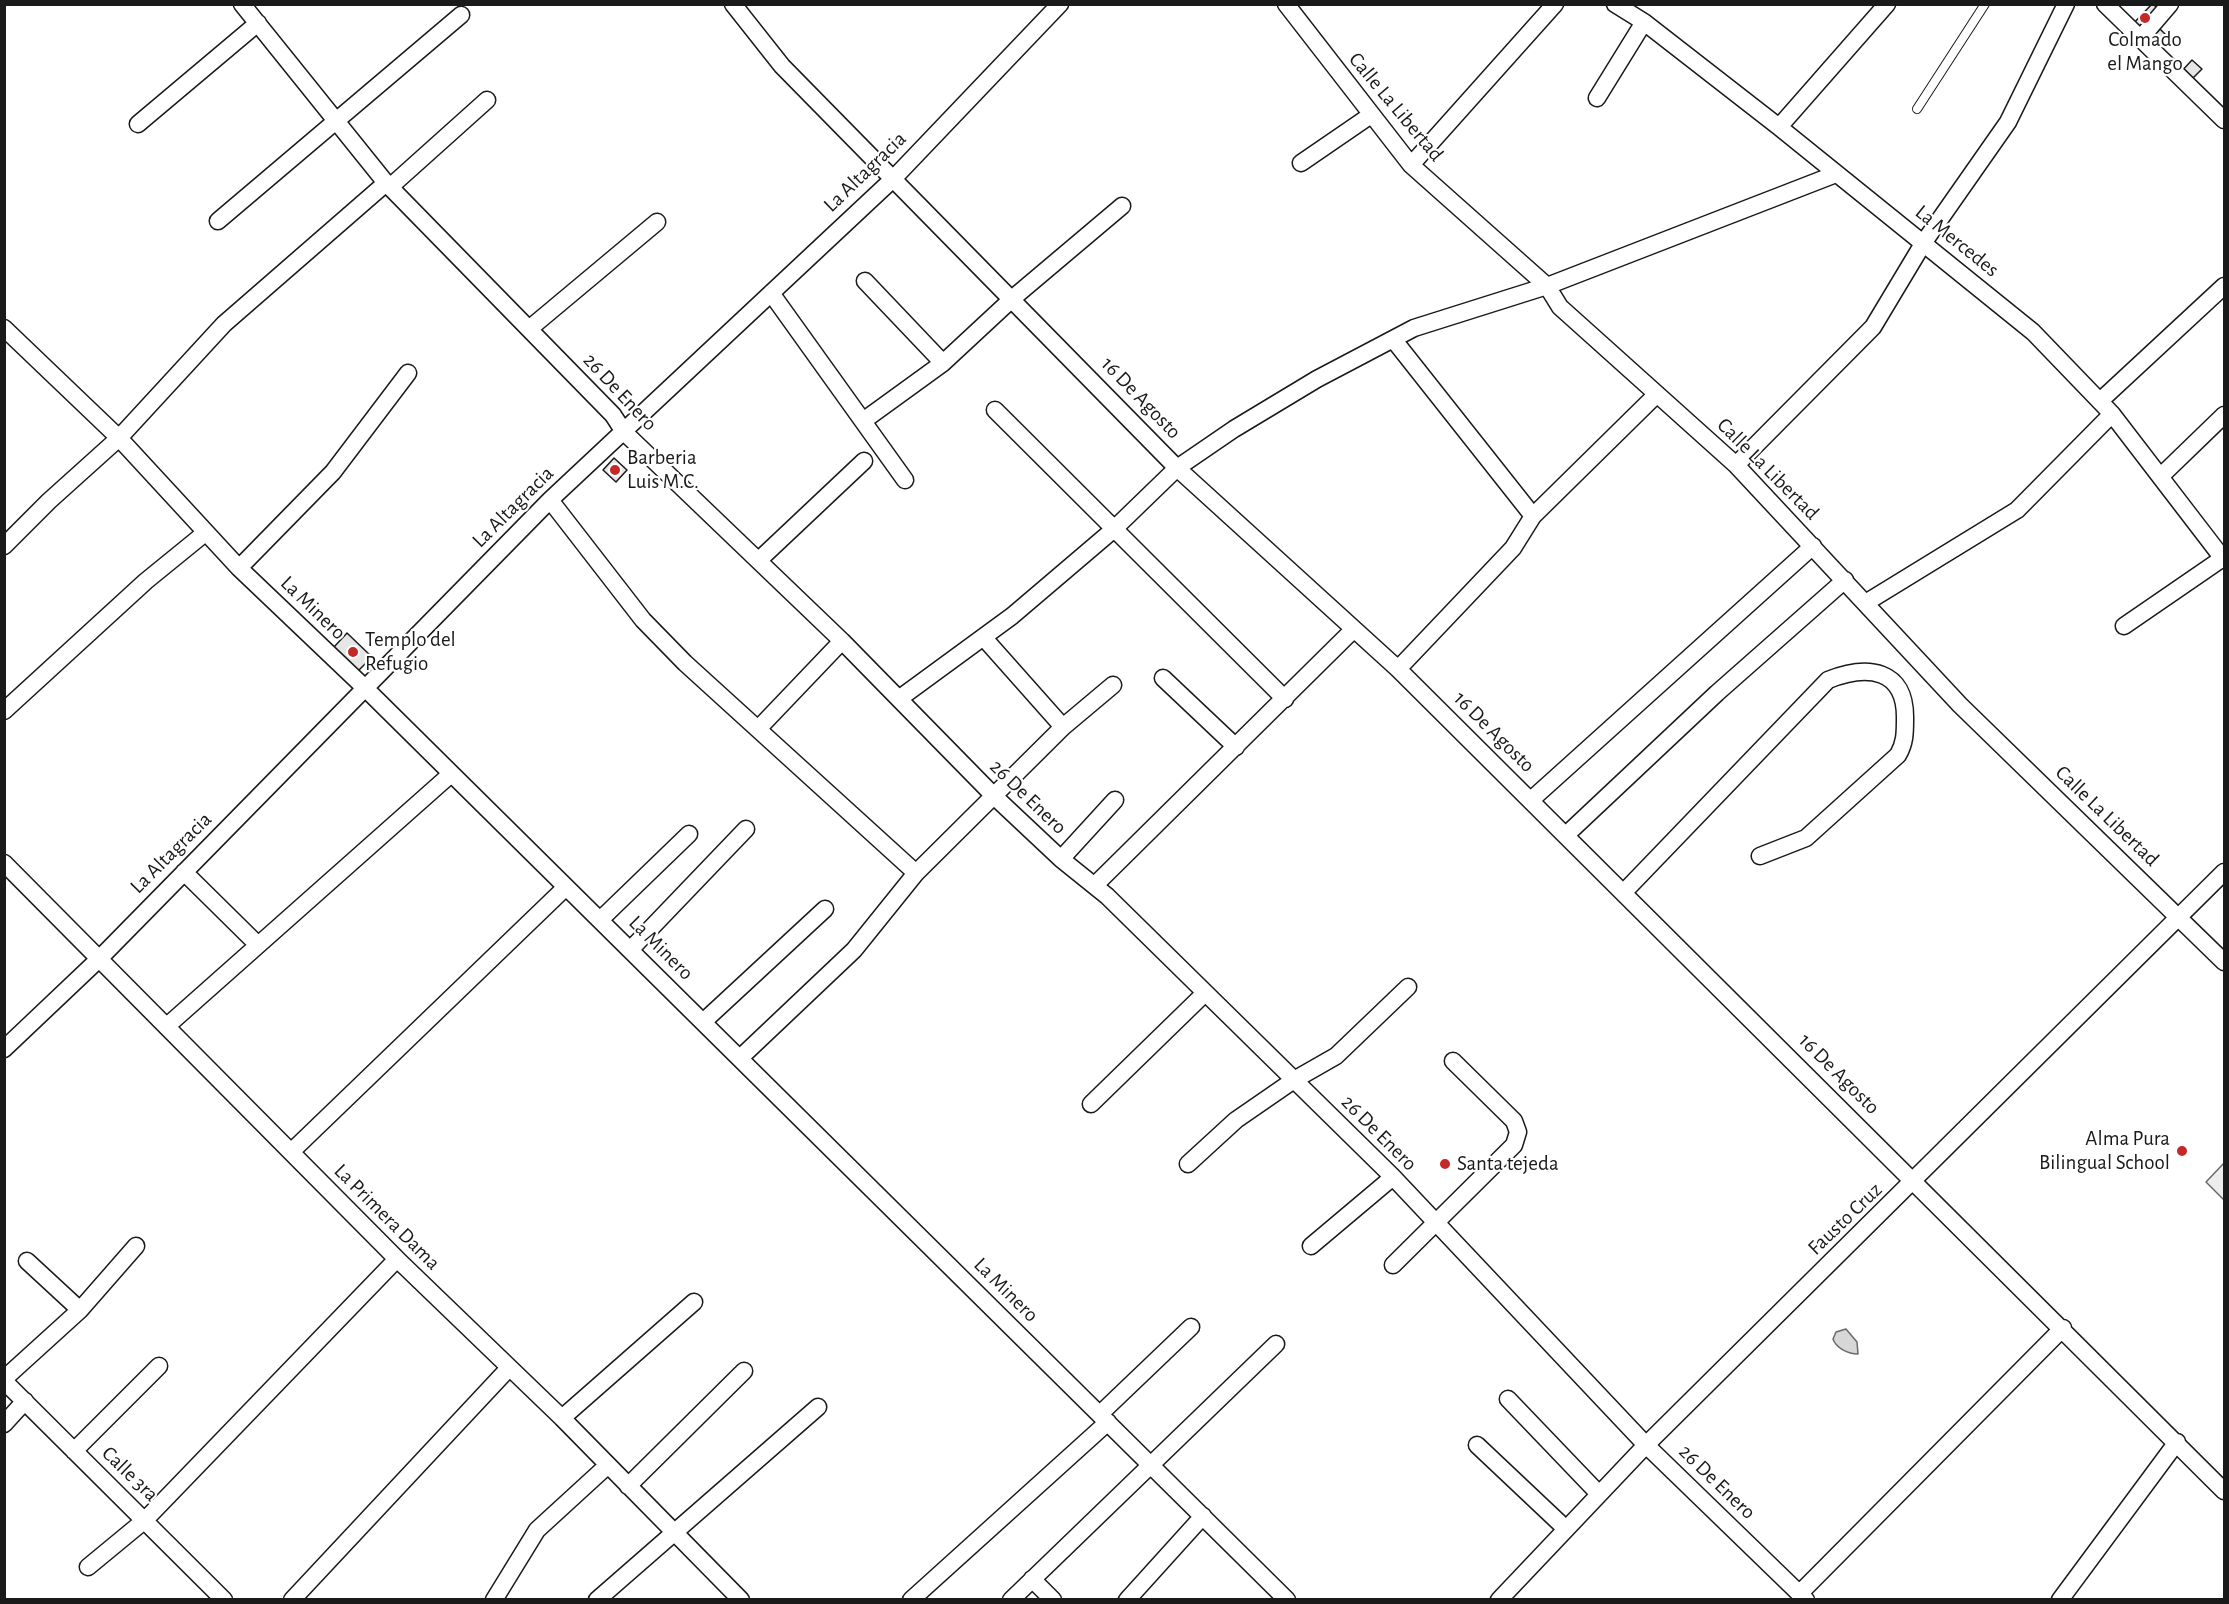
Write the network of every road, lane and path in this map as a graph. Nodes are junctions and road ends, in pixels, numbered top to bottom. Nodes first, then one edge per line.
1 (242, 4) edge
2 (733, 4) edge
3 (1286, 4) edge
4 (1555, 4) edge
5 (1615, 4) edge
6 (1887, 4) edge
7 (1985, 4) edge
8 (2066, 4) edge
9 (2105, 4) edge
10 (2170, 4) edge
11 (1055, 6) edge
12 (461, 15) dead end
13 (1644, 22) junction
14 (258, 23) junction
15 (2140, 39) junction
16 (1597, 98) dead end
17 (487, 100) dead end
18 (1917, 109) dead end
19 (1371, 115) junction
20 (2224, 120) edge
21 (337, 122) junction
22 (138, 124) dead end
23 (1779, 127) junction
24 (1301, 163) dead end
25 (1411, 165) junction
26 (1836, 174) junction
27 (893, 179) junction
28 (388, 185) junction
29 (1122, 206) dead end
30 (218, 221) dead end
31 (657, 222) dead end
32 (1924, 242) junction
33 (865, 281) dead end
34 (1547, 286) junction
35 (2224, 286) edge
36 (771, 293) junction
37 (1013, 298) junction
38 (4, 328) edge
39 (529, 329) junction
40 (1393, 339) junction
41 (943, 363) junction
42 (408, 373) dead end
43 (1657, 394) junction
44 (2100, 401) junction
45 (995, 410) dead end
46 (2112, 414) junction
47 (2224, 415) edge
48 (863, 421) junction
49 (624, 432) junction
50 (119, 438) junction
51 (864, 461) dead end
52 (1736, 465) junction
53 (1177, 468) junction
54 (2162, 475) junction
55 (906, 480) dead end
56 (550, 500) junction
57 (1533, 516) junction
58 (1113, 530) junction
59 (205, 532) junction
60 (4, 546) edge
61 (1813, 546) junction
62 (2224, 559) edge
63 (759, 560) junction
64 (239, 568) junction
65 (1845, 580) junction
66 (1867, 602) junction
67 (2124, 626) dead end
68 (1354, 629) junction
69 (984, 638) junction
70 (843, 641) junction
71 (1398, 669) junction
72 (1163, 678) dead end
73 (1113, 685) dead end
74 (365, 688) junction
75 (900, 698) junction
76 (1285, 699) junction
77 (4, 711) edge
78 (1063, 727) junction
79 (758, 729) junction
80 (1236, 747) junction
81 (451, 774) junction
82 (995, 797) junction
83 (1115, 800) dead end
84 (1531, 800) junction
85 (746, 829) dead end
86 (689, 834) dead end
87 (1566, 835) junction
88 (1760, 856) dead end
89 (1061, 859) junction
90 (4, 863) edge
91 (184, 872) junction
92 (2224, 872) edge
93 (916, 873) junction
94 (1095, 885) junction
95 (566, 887) junction
96 (1624, 892) junction
97 (825, 909) dead end
98 (2180, 919) junction
99 (600, 920) junction
100 (258, 945) junction
101 (630, 950) junction
102 (100, 958) junction
103 (2224, 962) edge
104 (1408, 987) dead end
105 (1205, 993) junction
106 (703, 1022) junction
107 (167, 1026) junction
108 (4, 1049) edge
109 (740, 1058) junction
110 (1453, 1061) dead end
111 (1294, 1080) junction
112 (1091, 1104) dead end
113 (291, 1152) junction
114 (1188, 1164) dead end
115 (1393, 1177) junction
116 (1916, 1181) junction
117 (1437, 1223) junction
118 (136, 1246) dead end
119 (1311, 1246) dead end
120 (397, 1259) junction
121 (27, 1261) dead end
122 (1393, 1265) dead end
123 (694, 1302) dead end
124 (80, 1310) junction
125 (1191, 1327) dead end
126 (2063, 1328) junction
127 (1276, 1344) dead end
128 (159, 1366) dead end
129 (509, 1368) junction
130 (744, 1371) dead end
131 (4, 1380) edge
132 (1508, 1399) dead end
133 (25, 1401) junction
134 (818, 1407) dead end
135 (562, 1418) junction
136 (1104, 1418) junction
137 (4, 1424) edge
138 (2177, 1442) junction
139 (1477, 1445) dead end
140 (1646, 1445) junction
141 (74, 1451) junction
142 (1150, 1464) junction
143 (608, 1465) junction
144 (628, 1486) junction
145 (2224, 1491) edge
146 (1599, 1494) junction
147 (1203, 1516) junction
148 (145, 1520) junction
149 (1566, 1530) junction
150 (674, 1532) junction
151 (88, 1567) dead end
152 (1032, 1579) junction
153 (1803, 1596) edge
154 (224, 1599) edge
155 (292, 1599) edge
156 (494, 1599) edge
157 (597, 1599) edge
158 (741, 1599) edge
159 (910, 1599) edge
160 (1011, 1599) edge
161 (1053, 1599) edge
162 (1127, 1599) edge
163 (1287, 1599) edge
164 (1498, 1599) edge
165 (2060, 1599) edge

1 - 14 street, 26 De Enero
2 - 27 street, 16 De Agosto
3 - 19 street, Calle La Libertad
4 - 25 street
5 - 13 street, La Mercedes
6 - 23 street
7 - 18 lane
8 - 32 street
9 - 15 street
10 - 15 street
11 - 27 street, La Altagracia
12 - 21 street
13 - 16 street
13 - 23 street, La Mercedes
14 - 21 street, 26 De Enero
14 - 22 street
15 - 20 street
17 - 28 street
19 - 24 street
19 - 25 street, Calle La Libertad
21 - 28 street, 26 De Enero
21 - 30 street
23 - 26 street, La Mercedes
25 - 34 street, Calle La Libertad
26 - 32 street, La Mercedes
26 - 34 street
27 - 36 street, La Altagracia
27 - 37 street, 16 De Agosto
28 - 39 street, 26 De Enero
28 - 50 street
29 - 37 street
31 - 39 street
32 - 44 street, La Mercedes
32 - 52 street
33 - 41 street
34 - 40 street
34 - 43 street, Calle La Libertad
35 - 44 street
36 - 48 street
36 - 49 street, La Altagracia
37 - 41 street
37 - 53 street, 16 De Agosto
38 - 50 street, La Minero
39 - 49 street, 26 De Enero
40 - 53 street
40 - 57 street
41 - 48 street
42 - 64 street
43 - 52 street, Calle La Libertad
43 - 57 street
44 - 46 street, La Mercedes
45 - 58 street
46 - 54 street, La Mercedes
46 - 66 street
47 - 54 street
48 - 55 street
49 - 56 street, La Altagracia
49 - 63 street, 26 De Enero
50 - 59 street, La Minero
50 - 60 street
51 - 63 street
52 - 61 street, Calle La Libertad
53 - 58 street
53 - 68 street, 16 De Agosto
54 - 62 street, La Mercedes
56 - 74 street, La Altagracia
56 - 79 street
57 - 71 street
58 - 69 street
58 - 76 street
59 - 64 street, La Minero
59 - 77 street
61 - 65 street, Calle La Libertad
61 - 84 street
62 - 67 street
63 - 70 street, 26 De Enero
64 - 74 street, La Minero
65 - 66 street, Calle La Libertad
65 - 87 street
66 - 98 street, Calle La Libertad
68 - 71 street, 16 De Agosto
68 - 76 street
69 - 75 street
69 - 78 street
70 - 75 street, 26 De Enero
70 - 79 street
71 - 84 street, 16 De Agosto
72 - 80 street
73 - 78 street
74 - 81 street, La Minero
74 - 91 street, La Altagracia
75 - 82 street, 26 De Enero
76 - 80 street
78 - 82 street
79 - 93 street
80 - 94 street
81 - 95 street, La Minero
81 - 100 street
82 - 89 street, 26 De Enero
82 - 93 street
83 - 89 street
84 - 87 street, 16 De Agosto
85 - 101 street
86 - 99 street
87 - 96 street, 16 De Agosto
88 - 96 street
89 - 94 street, 26 De Enero
90 - 102 street, La Primera Dama
91 - 100 street
91 - 102 street, La Altagracia
92 - 98 street, Fausto Cruz
93 - 109 street
94 - 105 street, 26 De Enero
95 - 99 street, La Minero
95 - 113 street
96 - 116 street, 16 De Agosto
97 - 106 street
98 - 103 street, Calle La Libertad
98 - 116 street, Fausto Cruz
99 - 101 street, La Minero
100 - 107 street
101 - 106 street, La Minero
102 - 107 street, La Primera Dama
102 - 108 street, La Altagracia
104 - 111 street
105 - 111 street, 26 De Enero
105 - 112 street
106 - 109 street, La Minero
107 - 113 street, La Primera Dama
109 - 136 street, La Minero
110 - 117 street
111 - 114 street
111 - 115 street, 26 De Enero
113 - 120 street, La Primera Dama
115 - 117 street, 26 De Enero
115 - 119 street
116 - 126 street, 16 De Agosto
116 - 140 street, Fausto Cruz
117 - 122 street
117 - 140 street, 26 De Enero
118 - 124 street
120 - 129 street, La Primera Dama
120 - 148 street
121 - 124 street
123 - 135 street
124 - 131 street
125 - 136 street
126 - 138 street, 16 De Agosto
126 - 153 street
127 - 142 street
128 - 141 street
129 - 135 street, La Primera Dama
129 - 155 street
130 - 144 street
131 - 133 street, Calle 3ra
132 - 146 street
133 - 137 street
133 - 141 street, Calle 3ra
134 - 150 street
135 - 143 street, La Primera Dama
136 - 142 street, La Minero
136 - 159 street
138 - 145 street, 16 De Agosto
138 - 165 street
139 - 149 street
140 - 146 street, Fausto Cruz
140 - 153 street, 26 De Enero
141 - 148 street, Calle 3ra
142 - 147 street, La Minero
142 - 152 street
143 - 144 street, La Primera Dama
143 - 156 street
144 - 150 street, La Primera Dama
146 - 149 street, Fausto Cruz
147 - 162 street
147 - 163 street, La Minero
148 - 151 street
148 - 154 street, Calle 3ra
149 - 164 street, Fausto Cruz
150 - 157 street
150 - 158 street, La Primera Dama
152 - 160 street
152 - 161 street

